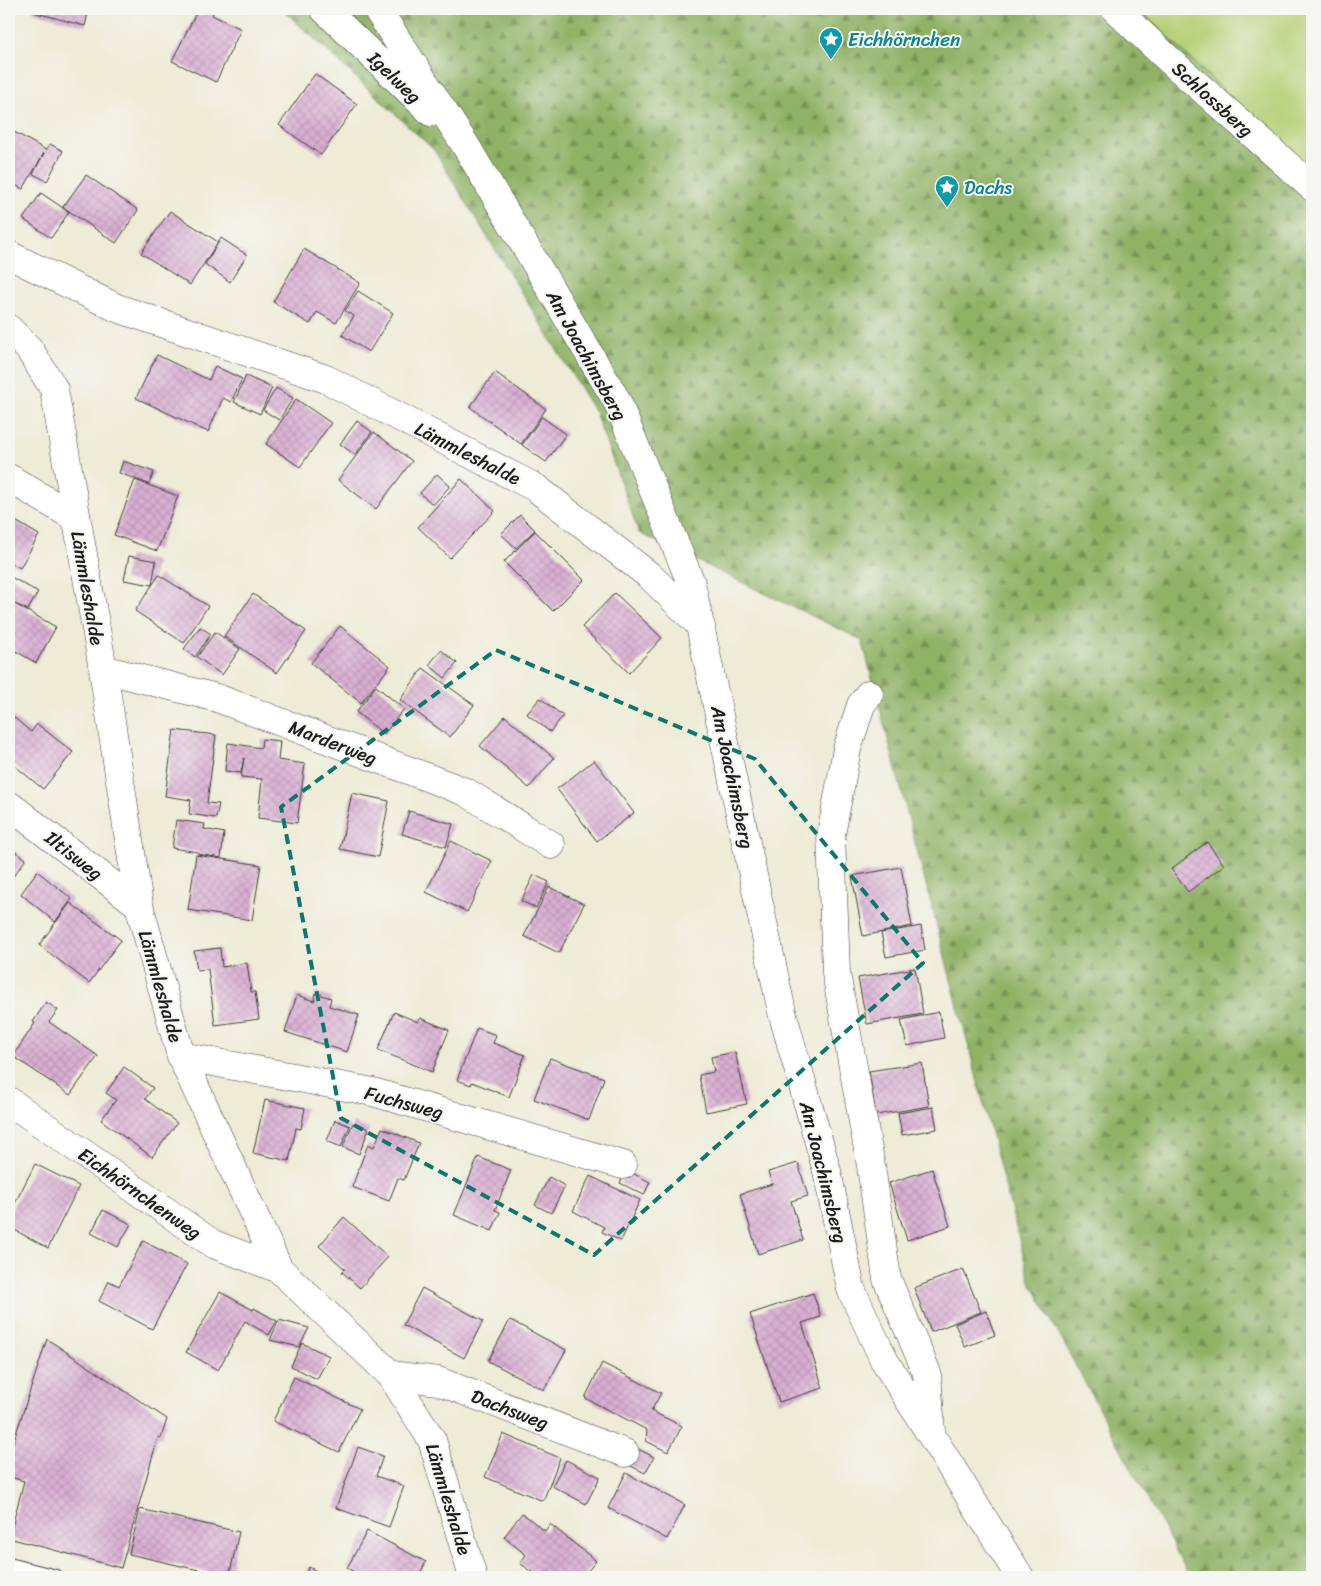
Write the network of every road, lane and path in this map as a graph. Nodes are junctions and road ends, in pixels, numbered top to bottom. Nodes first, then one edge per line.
1 (324, 9) edge
2 (377, 9) edge
3 (1115, 9) edge
4 (466, 146) junction
5 (1312, 187) edge
6 (9, 255) edge
7 (9, 329) edge
8 (9, 478) edge
9 (76, 518) junction
10 (701, 626) junction
11 (103, 669) junction
12 (869, 694) dead end
13 (9, 805) edge
14 (551, 845) dead end
15 (139, 905) junction
16 (181, 1056) junction
17 (9, 1101) edge
18 (624, 1165) dead end
19 (279, 1268) junction
20 (391, 1375) junction
21 (931, 1435) junction
22 (625, 1453) dead end
23 (9, 1565) edge
24 (56, 1577) edge
25 (473, 1577) edge
26 (1020, 1577) edge

1 - 4 street, Igelweg
2 - 4 street
3 - 5 street, Schlossberg
4 - 10 street, Am Joachimsberg
6 - 10 street, Lämmleshalde
7 - 9 street, Lämmleshalde
8 - 9 street
9 - 11 street, Lämmleshalde
10 - 21 street, Am Joachimsberg
11 - 14 street, Marderweg
11 - 15 street, Lämmleshalde
12 - 21 street, Am Joachimsberg
13 - 15 street, Iltisweg
15 - 16 street, Lämmleshalde
16 - 18 street, Fuchsweg
16 - 19 street, Lämmleshalde
17 - 19 street, Eichhörnchenweg
19 - 20 street, Lämmleshalde
20 - 22 street, Dachsweg
20 - 25 street, Lämmleshalde
21 - 26 street, Am Joachimsberg
23 - 24 lane

